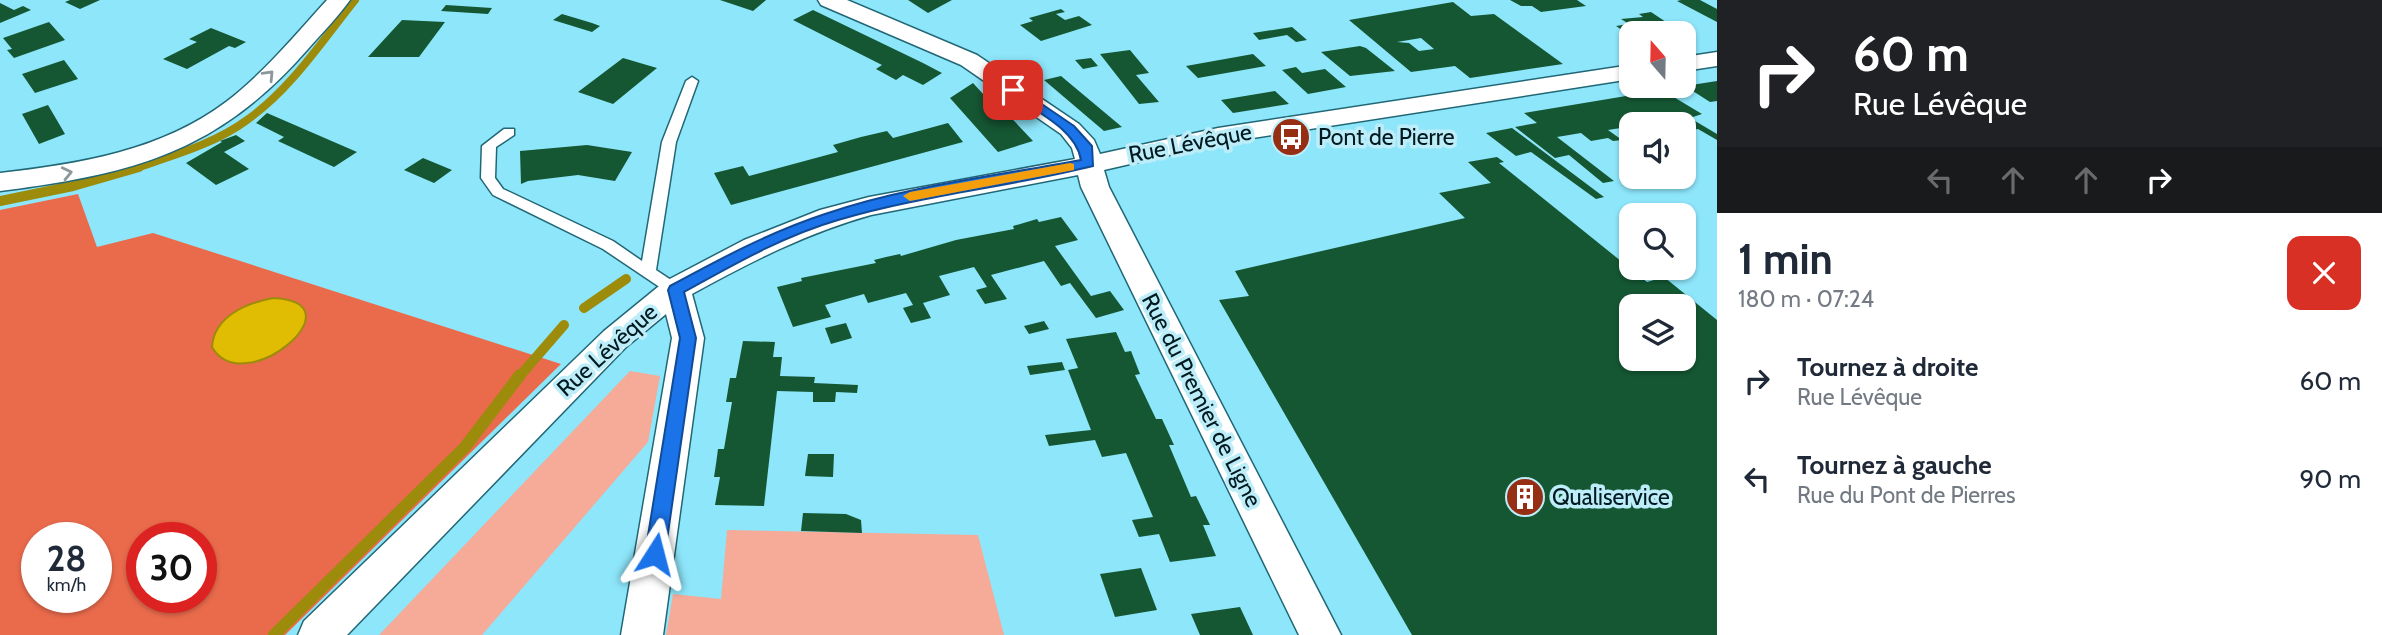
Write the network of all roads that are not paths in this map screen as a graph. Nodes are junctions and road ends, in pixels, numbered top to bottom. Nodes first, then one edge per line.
1 (339, 0) edge
2 (829, 0) edge
3 (1717, 59) edge
4 (1696, 62) edge
5 (1619, 74) edge
6 (692, 82) dead end
7 (509, 132) dead end
8 (1088, 163) junction
9 (0, 181) edge
10 (662, 281) junction
11 (319, 635) edge
12 (642, 635) edge
13 (1320, 635) edge

9 -> 1 street
2 - 8 street, Rue du Premier de Ligne
3 - 4 street
5 - 8 street, Rue Lévêque
6 - 10 lane
7 - 10 lane
8 - 10 street, Rue Lévêque
8 - 13 street, Rue du Premier de Ligne
10 - 11 street, Rue Lévêque
10 - 12 street

